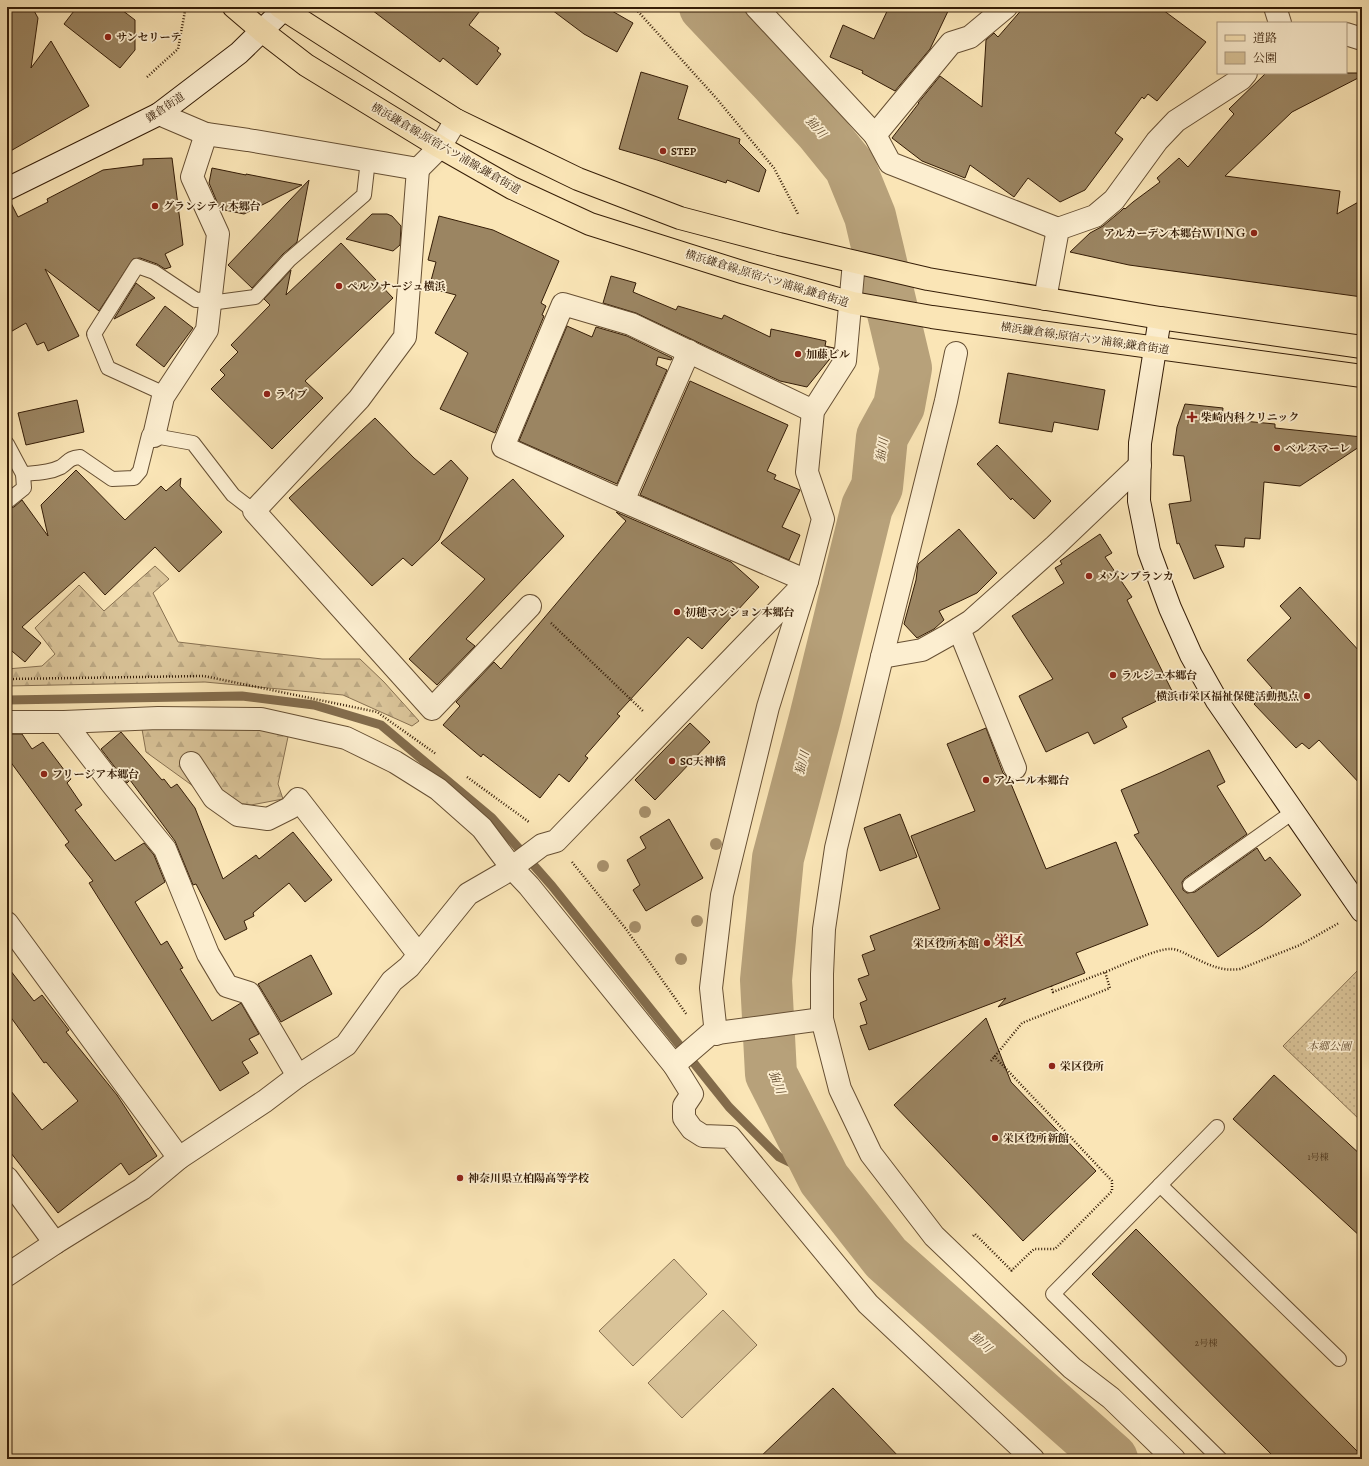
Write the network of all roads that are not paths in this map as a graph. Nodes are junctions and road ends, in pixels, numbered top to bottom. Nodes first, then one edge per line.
1 (234, 7) edge
2 (756, 7) edge
3 (1006, 7) edge
4 (1275, 7) edge
5 (283, 8) edge
6 (1280, 22) edge
7 (262, 31) junction
8 (1347, 34) edge
9 (1362, 39) edge
10 (1245, 74) edge
11 (159, 114) junction
12 (456, 120) junction
13 (206, 134) junction
14 (875, 136) junction
15 (440, 147) junction
16 (368, 160) junction
17 (418, 169) junction
18 (7, 189) edge
19 (1058, 229) junction
20 (854, 262) junction
21 (1045, 299) junction
22 (210, 301) junction
23 (852, 303) junction
24 (1160, 318) junction
25 (1154, 347) junction
26 (1362, 347) edge
27 (689, 351) junction
28 (956, 353) dead end
29 (1362, 376) edge
30 (165, 394) junction
31 (814, 411) junction
32 (154, 436) junction
33 (7, 444) edge
34 (1140, 466) junction
35 (23, 474) junction
36 (7, 500) edge
37 (623, 501) junction
38 (254, 511) junction
39 (807, 581) junction
40 (530, 606) road end
41 (959, 629) junction
42 (882, 657) junction
43 (7, 722) edge
44 (64, 722) junction
45 (191, 763) dead end
46 (1015, 768) dead end
47 (1293, 812) junction
48 (513, 866) junction
49 (1190, 885) dead end
50 (1362, 911) edge
51 (7, 923) edge
52 (419, 955) junction
53 (822, 1019) junction
54 (716, 1034) junction
55 (674, 1065) junction
56 (298, 1076) junction
57 (1217, 1127) dead end
58 (179, 1158) junction
59 (7, 1178) edge
60 (1160, 1185) junction
61 (55, 1243) junction
62 (7, 1275) edge
63 (1339, 1359) dead end
64 (1033, 1459) edge
65 (1174, 1459) edge
66 (1220, 1459) edge

1 - 7 main road, 横浜鎌倉線;原宿六ツ浦線;鎌倉街道
2 - 14 street
3 - 14 street
4 - 6 street
5 - 7 street, 鎌倉街道
5 - 12 main road
7 - 11 street, 鎌倉街道
7 - 15 main road, 横浜鎌倉線;原宿六ツ浦線;鎌倉街道
8 - 9 street
10 - 19 street
11 - 13 street
11 - 18 street, 鎌倉街道
12 - 15 street
12 - 20 main road
13 - 16 street
13 - 22 street
14 - 19 street
15 - 17 street
15 - 23 main road, 横浜鎌倉線;原宿六ツ浦線;鎌倉街道
16 - 17 street
16 - 22 lane
17 - 38 street
19 - 21 street
20 - 21 main road
20 - 23 street
21 - 24 main road
22 - 30 street
22 - 30 lane
23 - 25 main road, 横浜鎌倉線;原宿六ツ浦線;鎌倉街道
23 - 31 street
24 - 25 street
24 - 26 main road
25 - 29 main road, 横浜鎌倉線;原宿六ツ浦線;鎌倉街道
25 - 34 street
27 - 31 street
27 - 37 street
27 - 37 street
28 - 42 street
30 - 32 street
31 - 39 street
32 - 35 lane
32 - 38 lane
33 - 35 lane
34 - 41 street
34 - 47 street
35 - 36 lane
37 - 39 street
38 - 40 street
39 - 48 street
39 - 54 street
41 - 42 street
41 - 46 street
42 - 53 street
43 - 44 street
44 - 48 street
44 - 56 street
45 - 52 street
47 - 49 lane
47 - 50 street
48 - 52 street
48 - 55 street
51 - 58 street
52 - 56 street
53 - 54 street
53 - 65 street
54 - 55 street
55 - 64 street
56 - 58 street
57 - 60 lane
58 - 61 street
59 - 61 street
60 - 63 lane
60 - 66 lane
61 - 62 street

